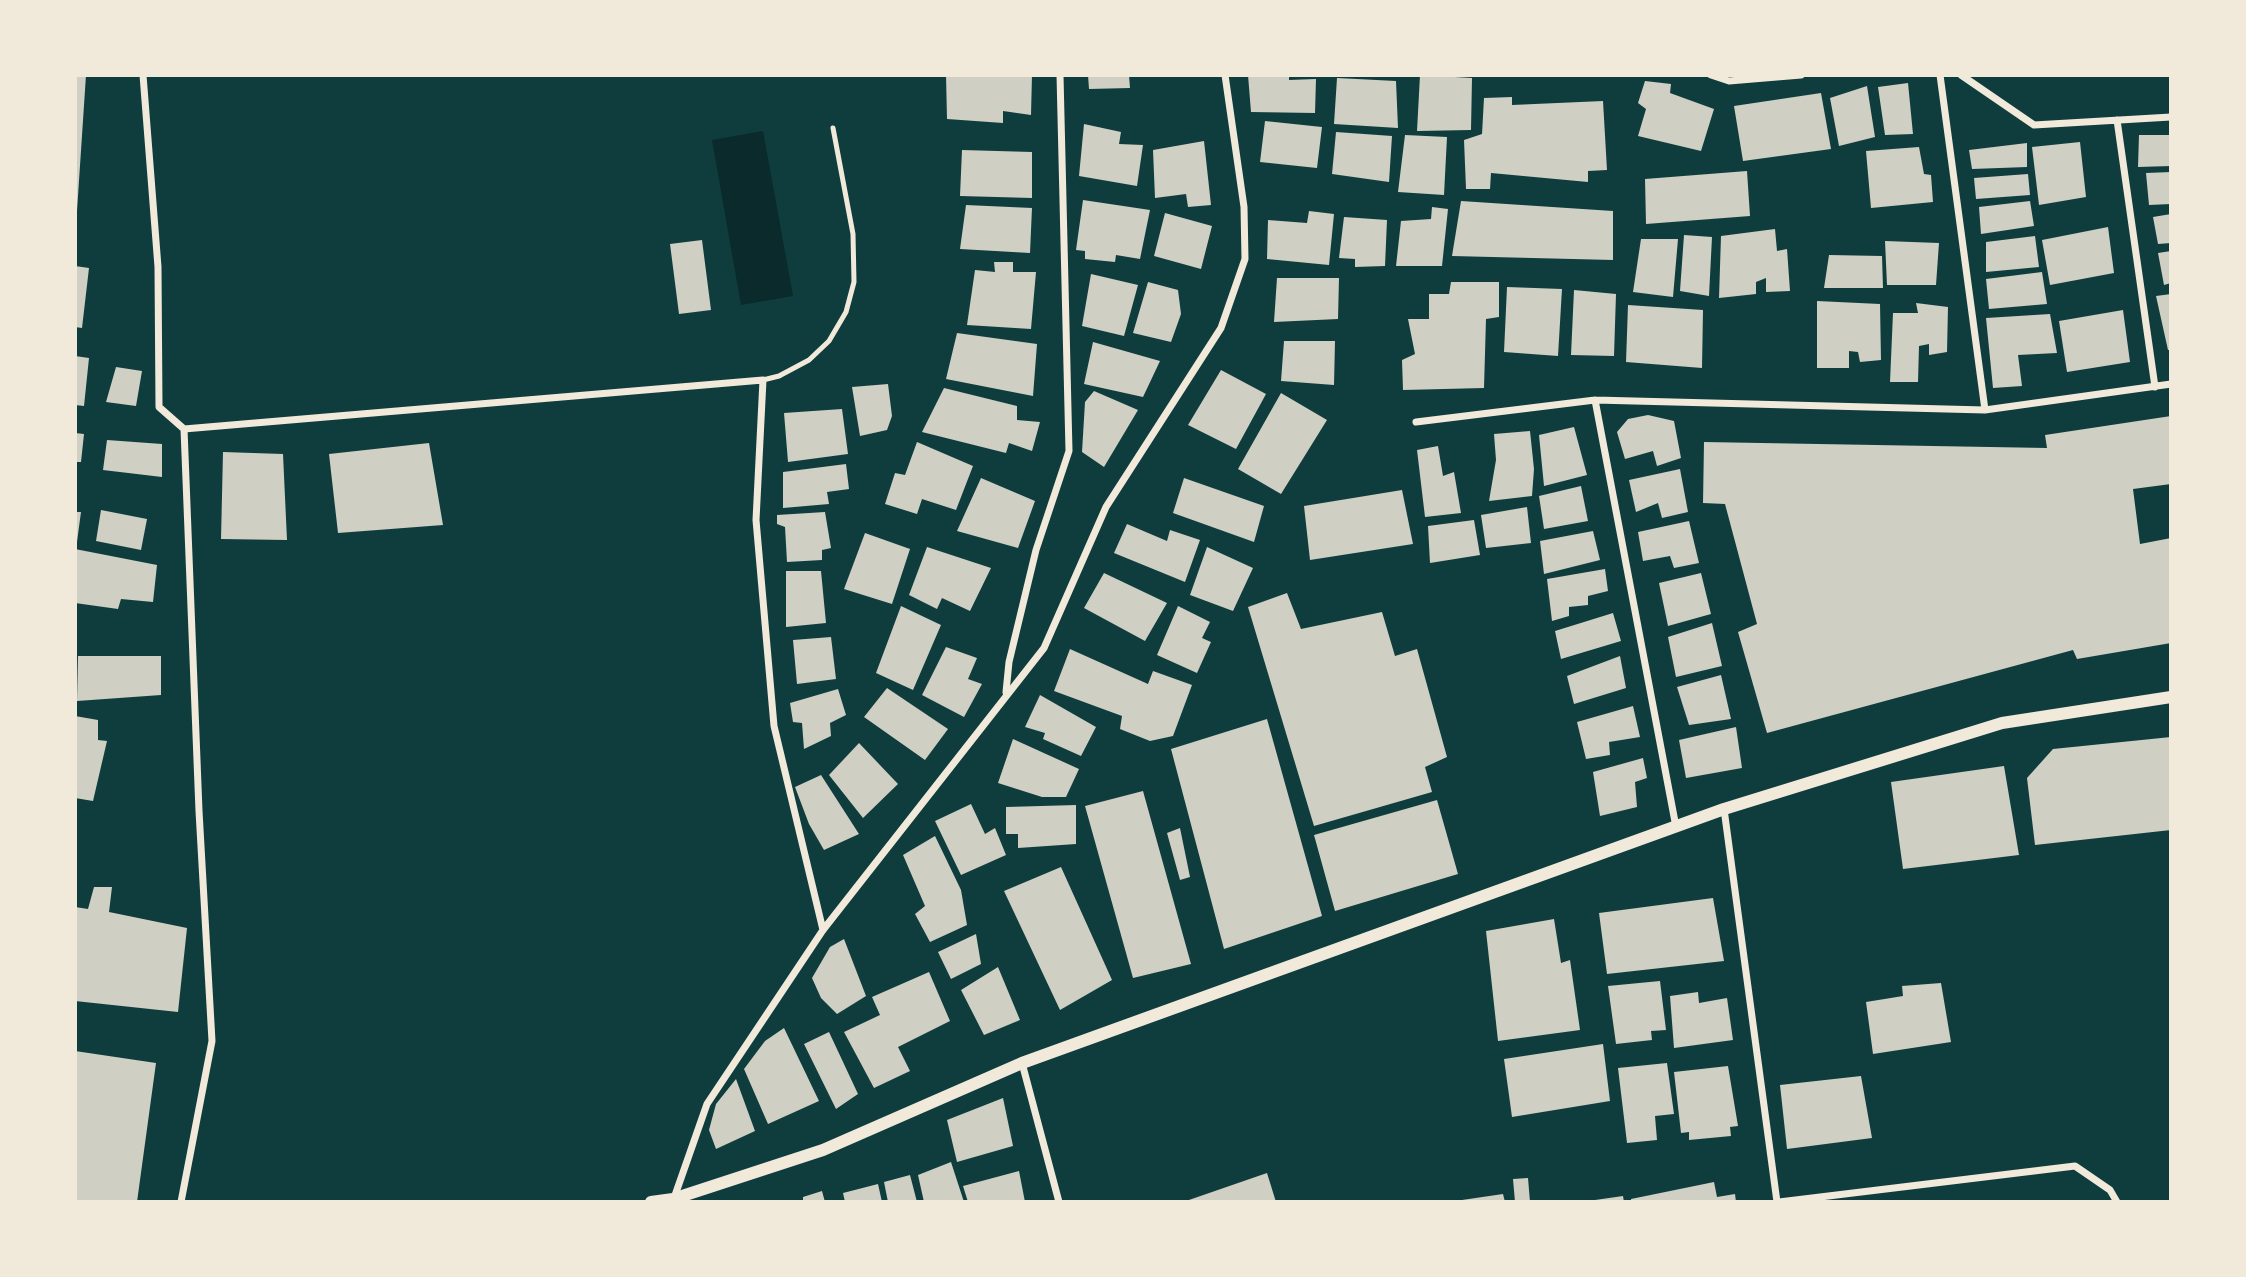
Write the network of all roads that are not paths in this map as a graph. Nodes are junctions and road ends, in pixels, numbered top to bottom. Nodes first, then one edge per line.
1 (143, 75) edge
2 (1060, 75) edge
3 (1225, 75) edge
4 (1711, 75) edge
5 (1801, 75) edge
6 (1940, 75) edge
7 (1961, 75) edge
8 (2171, 117) edge
9 (2117, 120) junction
10 (833, 128) dead end
11 (763, 380) junction
12 (2171, 384) edge
13 (2155, 387) junction
14 (1595, 400) junction
15 (1985, 410) junction
16 (1416, 422) dead end
17 (184, 429) junction
18 (1006, 693) junction
19 (2171, 697) edge
20 (1724, 809) junction
21 (1676, 828) junction
22 (823, 930) junction
23 (1022, 1063) junction
24 (673, 1200) edge
25 (181, 1202) edge
26 (651, 1202) edge
27 (1059, 1202) edge
28 (1778, 1202) edge
29 (2117, 1202) edge

1 - 17 street
2 - 18 street
3 - 18 street
4 - 5 street
6 - 15 street
7 - 9 street
8 - 9 street
9 - 13 street
10 - 11 lane
11 - 17 street
11 - 22 street
12 - 13 street
13 - 15 street
14 - 15 street
14 - 16 street
14 - 21 street
17 - 25 street
18 - 22 street
19 - 20 street
20 - 21 street
20 - 28 street
21 - 23 street
22 - 24 street
23 - 24 street
23 - 27 street
24 - 26 street
28 - 29 street

